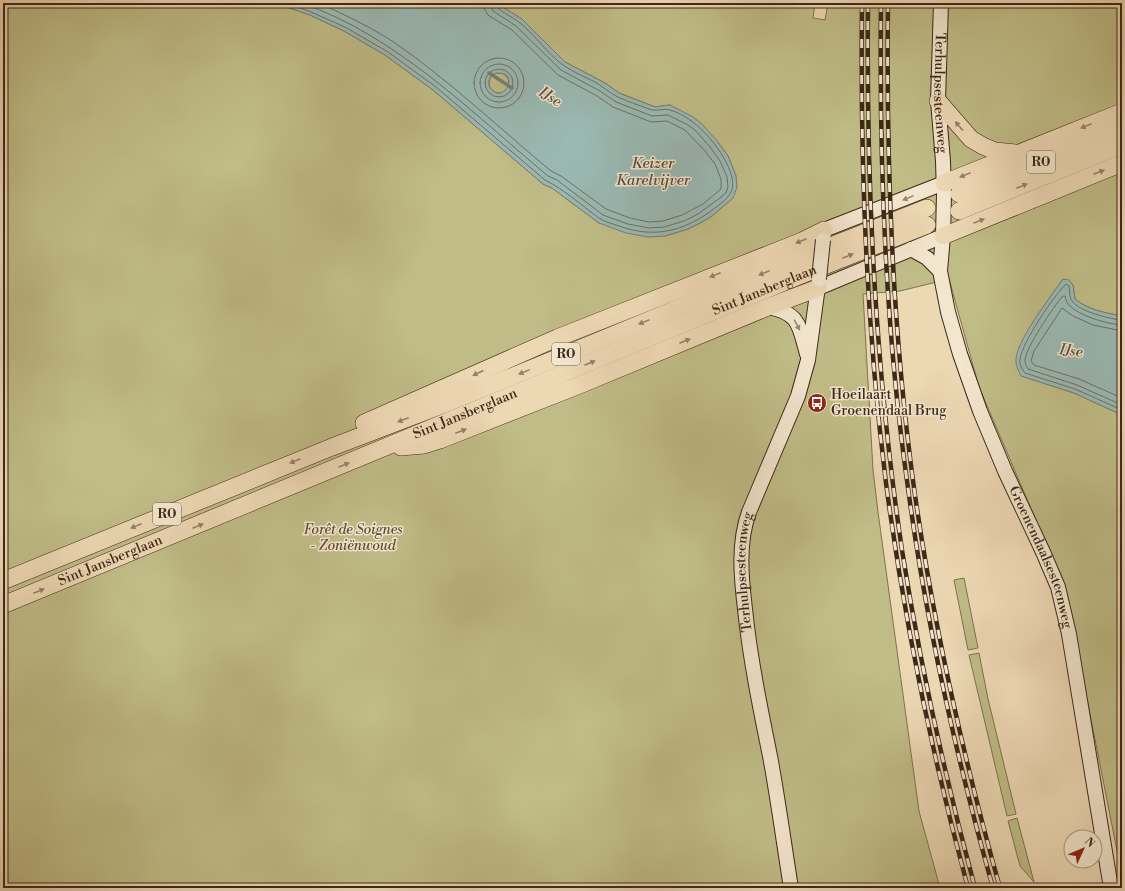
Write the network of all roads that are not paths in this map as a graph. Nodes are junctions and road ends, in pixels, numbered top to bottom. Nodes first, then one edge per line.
1 (941, 3) edge
2 (938, 102) junction
3 (1122, 112) edge
4 (1122, 129) edge
5 (1122, 145) edge
6 (1017, 153) junction
7 (1122, 163) edge
8 (944, 183) junction
9 (959, 194) dead end
10 (927, 208) dead end
11 (959, 211) dead end
12 (927, 225) dead end
13 (823, 235) junction
14 (943, 236) junction
15 (911, 249) junction
16 (940, 272) junction
17 (819, 283) junction
18 (768, 307) junction
19 (808, 360) junction
20 (332, 447) junction
21 (386, 448) junction
22 (3, 581) edge
23 (3, 605) edge
24 (790, 888) edge
25 (1111, 888) edge

1 - 2 main road, Terhulpsesteenweg
6 -> 2 highway
2 - 8 main road, Terhulpsesteenweg
3 -> 6 highway
4 - 9 highway, R0
11 -> 5 highway, R0
6 -> 8 highway
14 -> 7 highway
8 -> 13 main road
8 - 14 main road, Terhulpsesteenweg
10 -> 20 highway, Sint Jansberglaan / R0
21 -> 12 highway, Sint Jansberglaan / R0
13 - 17 main road, Terhulpsesteenweg, bridge
13 -> 20 highway
14 - 15 main road, Sint Jansberglaan
14 - 16 main road, Groenendaalsesteenweg
15 - 16 main road
15 - 17 main road, Sint Jansberglaan
16 - 25 main road, Groenendaalsesteenweg
17 - 18 highway
17 - 19 main road, Terhulpsesteenweg
18 -> 19 main road
21 -> 18 highway
19 - 24 main road, Terhulpsesteenweg
20 -> 22 highway, Sint Jansberglaan / R0
23 -> 21 highway, Sint Jansberglaan / R0

